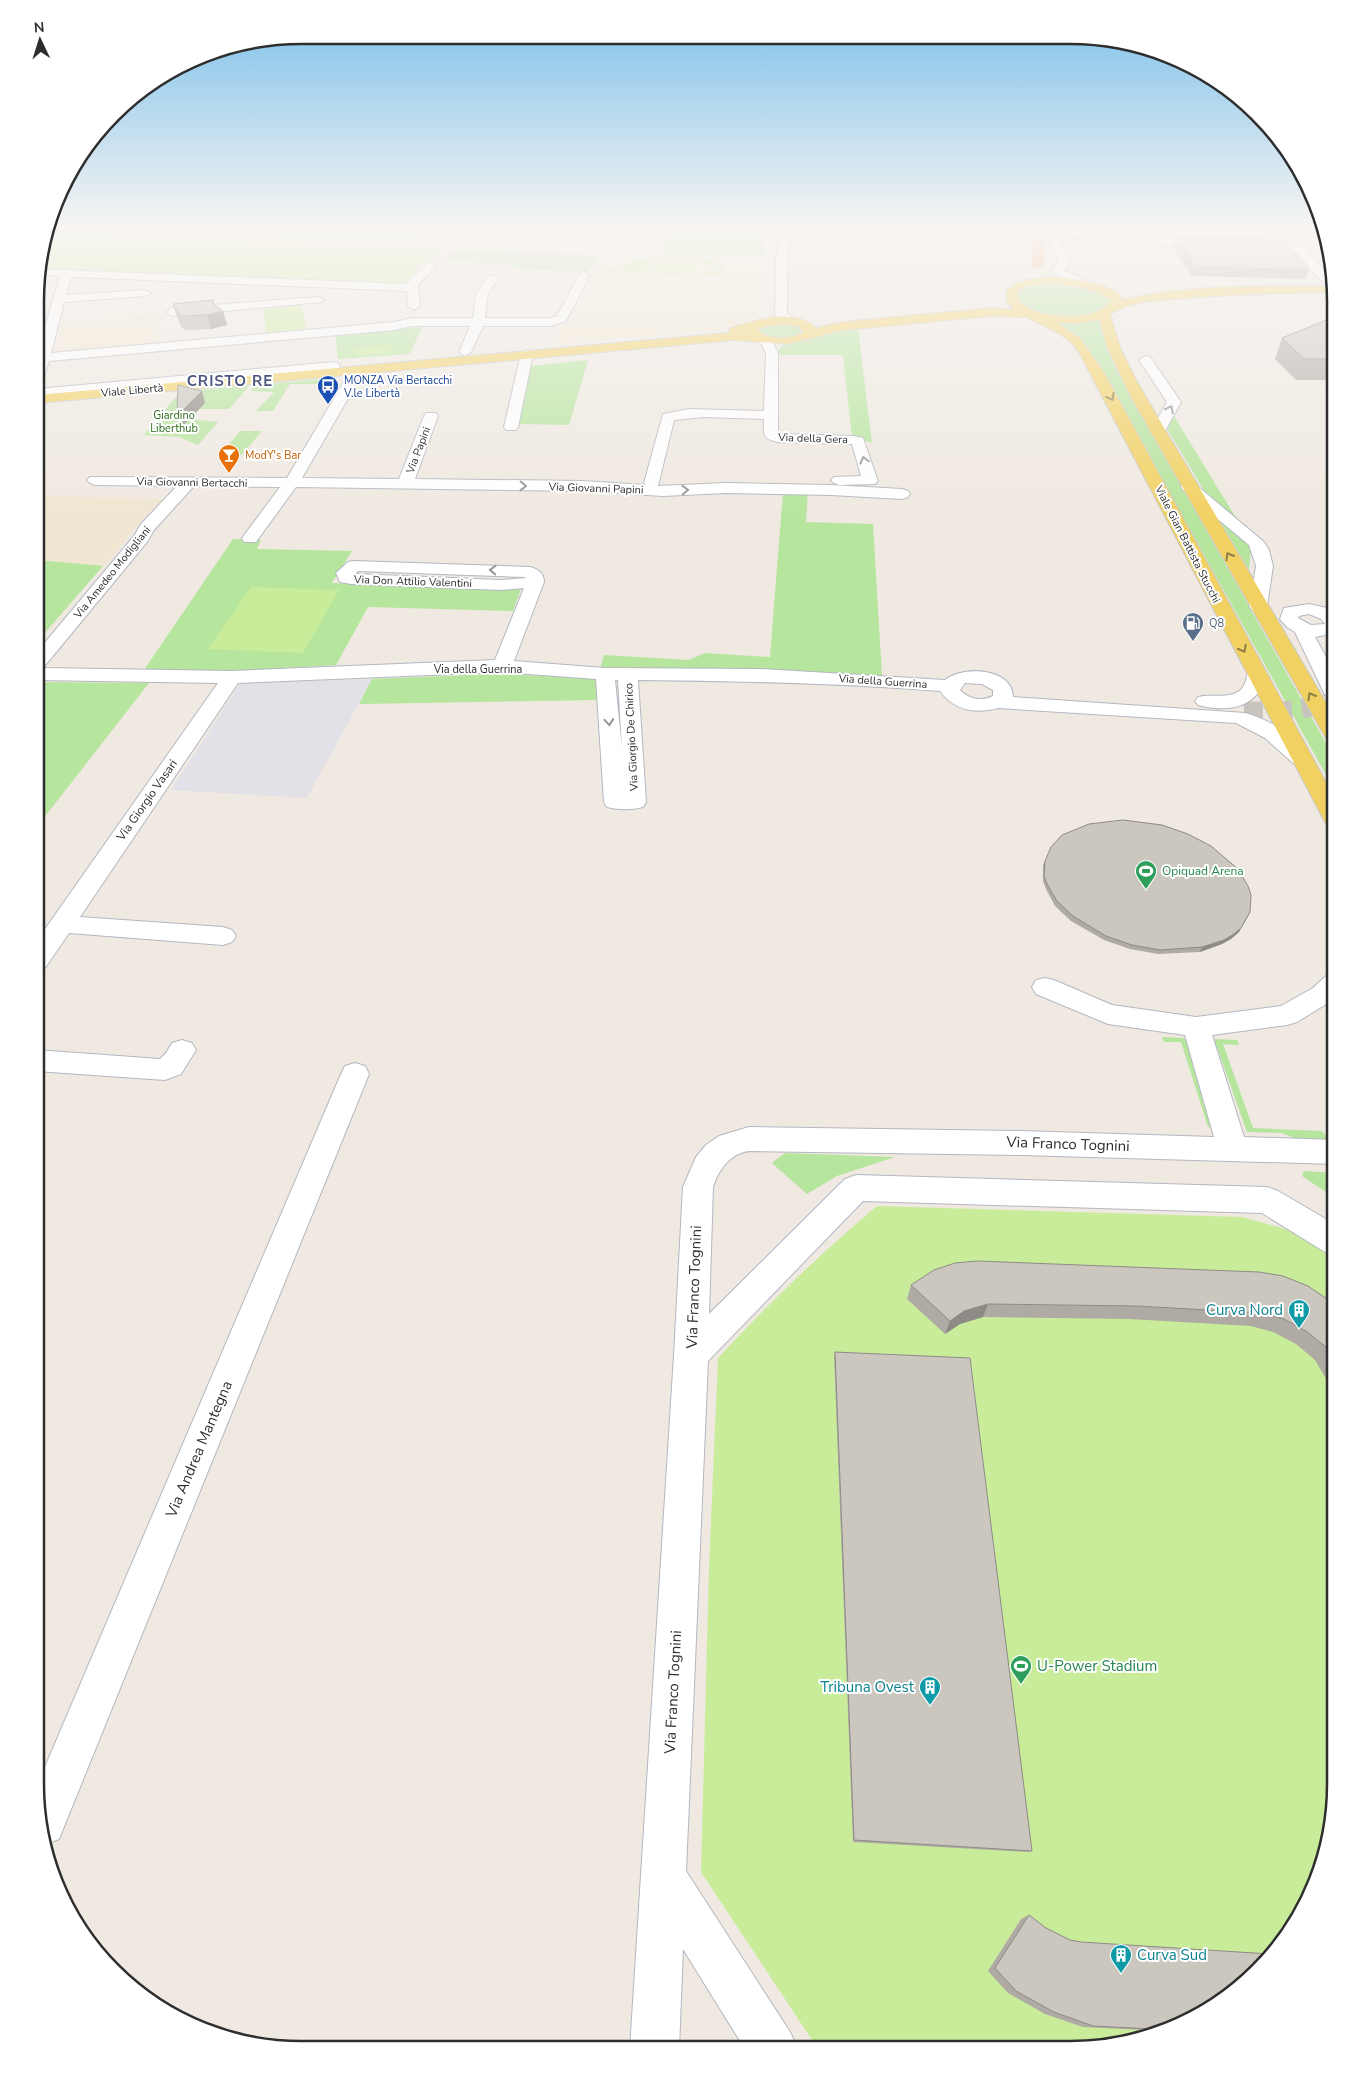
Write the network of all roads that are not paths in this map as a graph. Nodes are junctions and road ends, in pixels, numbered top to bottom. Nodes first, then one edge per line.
1 (54, 322) edge
2 (167, 322) edge
3 (317, 322) edge
4 (342, 322) edge
5 (411, 322) edge
6 (478, 322) edge
7 (766, 322) edge
8 (795, 322) edge
9 (796, 322) edge
10 (801, 322) edge
11 (849, 322) edge
12 (880, 322) edge
13 (1028, 322) edge
14 (1050, 322) edge
15 (1112, 322) edge
16 (760, 331) junction
17 (166, 335) junction
18 (805, 337) junction
19 (791, 340) junction
20 (213, 343) junction
21 (191, 345) junction
22 (44, 347) edge
23 (465, 352) dead end
24 (772, 353) junction
25 (526, 354) junction
26 (1117, 354) junction
27 (44, 357) edge
28 (333, 365) junction
29 (353, 370) junction
30 (208, 372) junction
31 (191, 373) junction
32 (1156, 373) junction
33 (1098, 374) junction
34 (1132, 384) junction
35 (347, 387) junction
36 (44, 392) edge
37 (44, 398) edge
38 (772, 415) junction
39 (430, 416) dead end
40 (511, 427) dead end
41 (1158, 431) junction
42 (95, 480) dead end
43 (189, 482) junction
44 (289, 483) junction
45 (652, 483) dead end
46 (405, 484) junction
47 (1189, 487) junction
48 (832, 490) junction
49 (902, 494) dead end
50 (250, 538) dead end
51 (1266, 574) junction
52 (534, 582) junction
53 (1258, 606) junction
54 (1301, 609) junction
55 (1327, 626) edge
56 (44, 656) edge
57 (1327, 656) edge
58 (502, 666) junction
59 (44, 674) edge
60 (605, 674) junction
61 (628, 674) junction
62 (1257, 674) junction
63 (232, 676) junction
64 (1327, 677) edge
65 (950, 686) junction
66 (1000, 694) junction
67 (1244, 711) tunnel mouth
68 (1327, 723) edge
69 (1301, 758) junction
70 (1327, 806) edge
71 (62, 924) junction
72 (223, 936) dead end
73 (44, 950) edge
74 (1045, 987) dead end
75 (1327, 990) edge
76 (1196, 1027) junction
77 (182, 1050) dead end
78 (44, 1061) edge
79 (355, 1074) dead end
80 (1233, 1149) junction
81 (1327, 1152) edge
82 (1327, 1237) edge
83 (692, 1355) junction
84 (46, 1816) edge
85 (663, 1876) junction
86 (654, 2041) edge
87 (768, 2041) edge

1 - 22 street
2 - 17 street
3 - 20 street
4 - 5 street
6 - 23 street
7 - 16 street
8 - 16 main road
9 - 18 main road
10 - 11 main road
12 - 18 main road
13 - 33 main road
14 - 33 main road, Viale Gian Battista Stucchi
15 - 26 main road
16 - 19 main road
16 - 24 street
16 - 25 main road, Viale Libertà
17 - 21 street
17 - 27 street
18 - 19 main road
19 - 24 street
20 - 21 street
20 - 30 street
21 - 31 street
24 - 38 street
25 - 29 main road, Viale Libertà
25 - 40 street
26 - 32 street
26 - 34 main road
28 - 29 main road, Viale Libertà
28 - 30 main road, Viale Libertà
28 - 35 street
29 - 35 street
30 - 31 main road, Viale Libertà
31 - 36 street, Viale Libertà
31 - 37 main road, Viale Libertà
32 - 34 street
41 -> 32 street
33 -> 62 main road, Viale Gian Battista Stucchi
34 - 41 main road
35 - 44 street
38 - 45 street
48 -> 38 street, Via della Gera
39 - 46 street, Via Papini
41 - 47 main road
42 - 43 street, Via Giovanni Bertacchi
43 - 44 street, Via Giovanni Bertacchi
43 - 56 street, Via Amedeo Modigliani
44 - 46 street, Via Giovanni Papini
44 - 50 street
46 -> 48 street, Via Giovanni Papini
47 - 51 street
53 -> 47 main road
48 - 49 street, Via Giovanni Papini
51 - 53 street
51 - 54 street
52 -> 52 street, Via Don Attilio Valentini
52 - 58 street
68 -> 53 main road
54 - 55 street
54 - 55 street
55 - 57 street
55 - 64 street
58 - 60 street, Via della Guerrina
58 - 63 street, Via della Guerrina
59 - 63 street, Via della Guerrina
60 - 61 street, Via della Guerrina
60 -> 61 street, Via Giorgio De Chirico
61 - 65 street, Via della Guerrina
62 - 66 street
62 - 69 main road, Viale Gian Battista Stucchi
63 - 71 street, Via Giorgio Vasari
65 - 66 street
65 - 66 street
66 - 67 street
66 - 69 street
69 - 70 main road, Viale Gian Battista Stucchi
71 - 72 street
71 - 73 street, Via Giorgio Vasari
74 - 76 street
75 - 76 street
76 - 80 street
77 - 78 street
79 - 84 street, Via Andrea Mantegna
80 - 81 street, Via Franco Tognini
80 - 83 street, Via Franco Tognini
82 - 83 street
83 - 85 street, Via Franco Tognini
85 - 86 street, Via Franco Tognini
85 - 87 street

